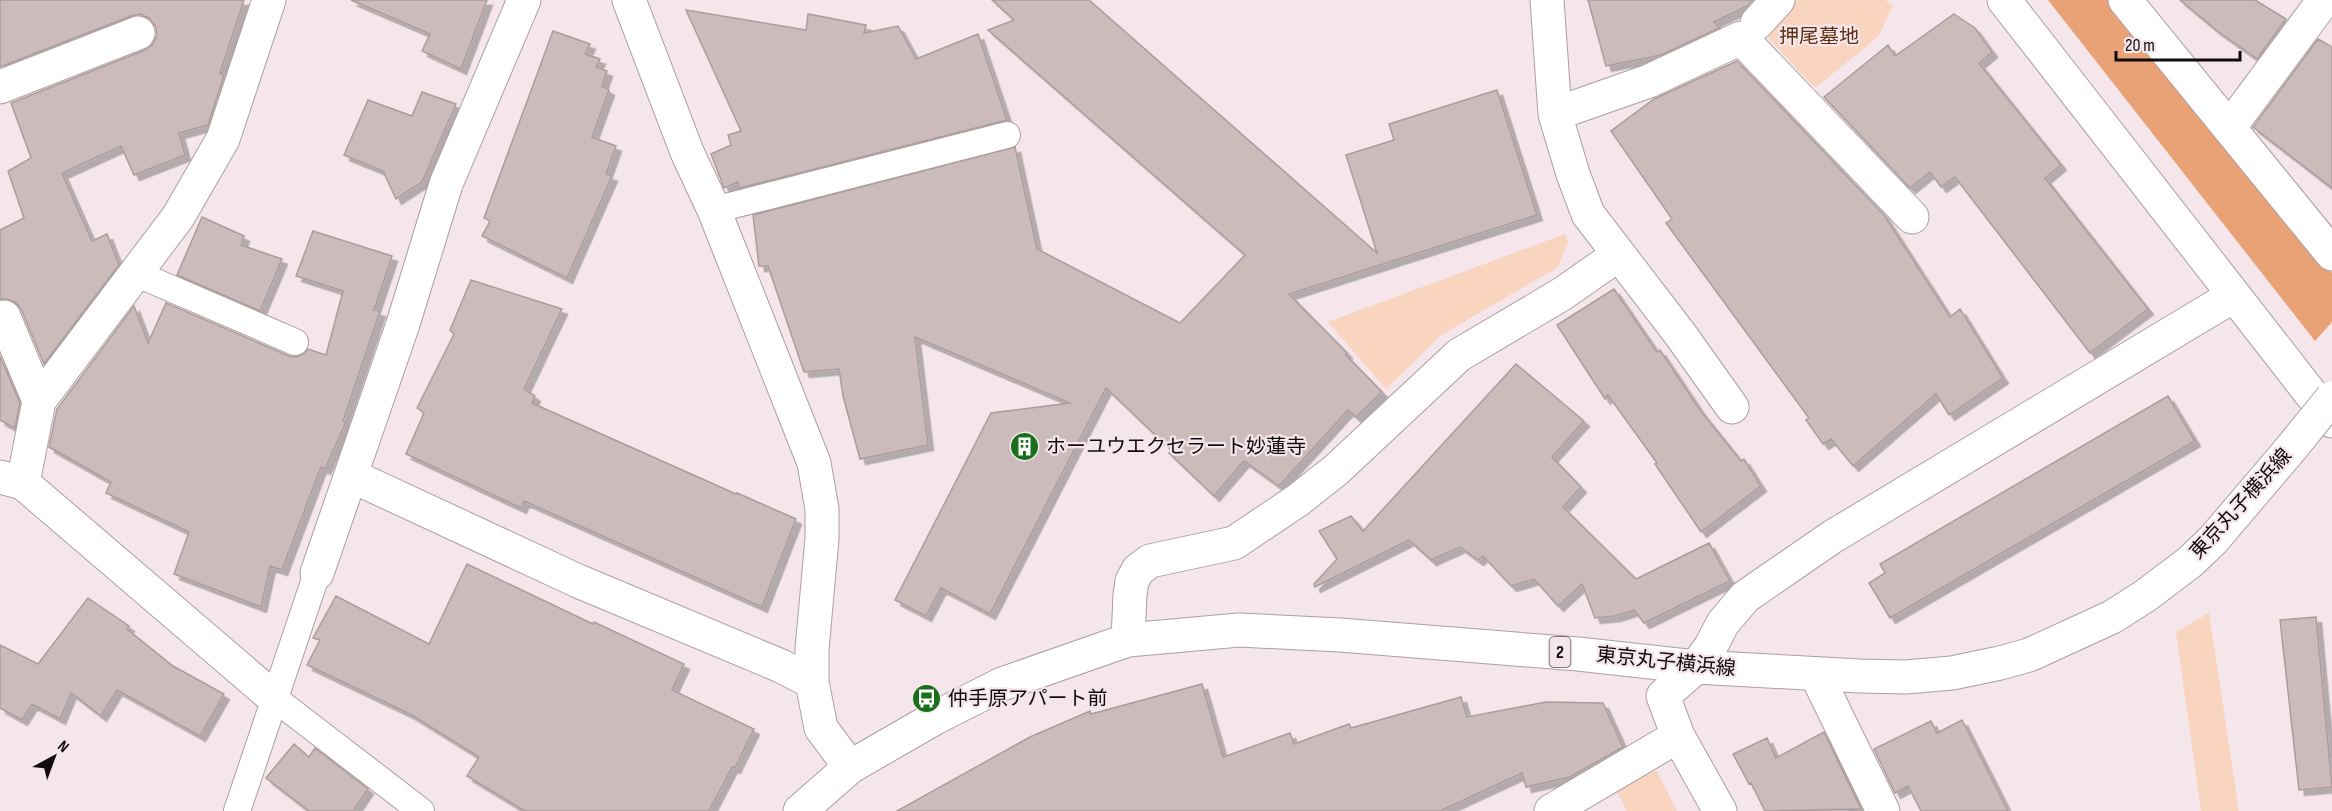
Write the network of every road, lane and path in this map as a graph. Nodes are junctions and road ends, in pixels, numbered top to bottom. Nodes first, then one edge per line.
1 (269, 0) edge
2 (524, 0) edge
3 (629, 0) edge
4 (1547, 0) edge
5 (2004, 0) edge
6 (2324, 0) edge
7 (2133, 3) edge
8 (138, 33) dead end
9 (0, 87) edge
10 (1555, 114) junction
11 (2229, 128) junction
12 (1007, 135) dead end
13 (714, 210) junction
14 (1912, 217) dead end
15 (2331, 251) edge
16 (1618, 255) junction
17 (135, 273) junction
18 (2233, 296) junction
19 (4, 317) dead end
20 (294, 342) dead end
21 (2332, 398) edge
22 (39, 401) junction
23 (1732, 407) dead end
24 (2332, 421) edge
25 (351, 476) junction
26 (11, 480) edge
27 (317, 573) joint
28 (1128, 640) junction
29 (1696, 667) junction
30 (1816, 674) junction
31 (812, 682) junction
32 (274, 698) junction
33 (1678, 736) junction
34 (850, 767) junction
35 (237, 811) edge
36 (421, 811) edge
37 (800, 811) edge
38 (1551, 811) edge
39 (1720, 811) edge
40 (1883, 811) edge

1 - 17 street
2 - 25 street
3 - 13 street
4 - 10 street
5 - 18 street
6 - 11 street
7 - 11 street
8 - 9 street
10 - 14 street
10 - 16 street
11 - 15 street
12 - 13 lane
13 - 31 street
16 - 23 street
16 - 28 street
17 - 20 lane
17 - 22 street
18 - 24 street
18 - 29 street
19 - 22 street
21 - 30 street, 東京丸子横浜線 / 2, bridge
22 - 26 street
25 - 27 street
25 - 31 street
26 - 32 street
27 - 32 lane
28 - 29 street, 東京丸子横浜線 / 2
28 - 34 street, 東京丸子横浜線 / 2
29 - 30 street, 東京丸子横浜線 / 2
29 - 33 street
30 - 40 street
31 - 34 street
32 - 35 lane
32 - 36 lane
33 - 38 street
33 - 39 street
34 - 37 street, 東京丸子横浜線 / 2

